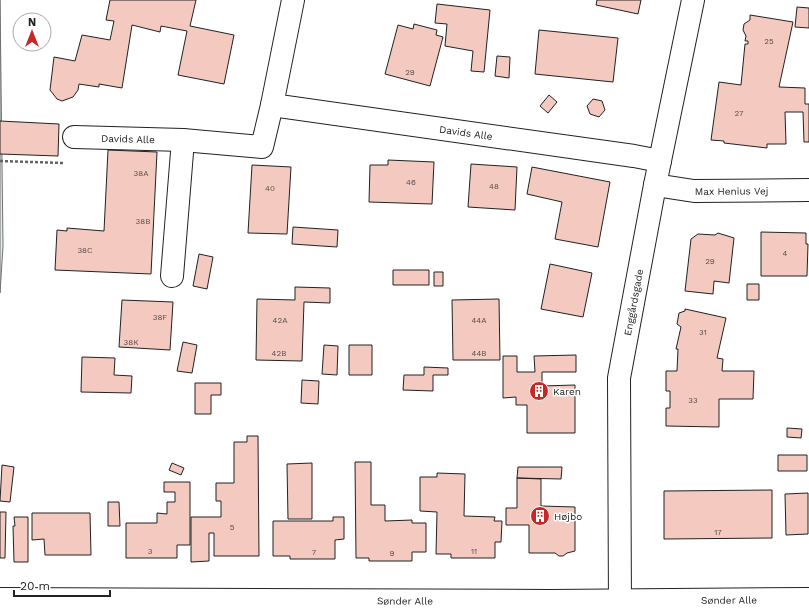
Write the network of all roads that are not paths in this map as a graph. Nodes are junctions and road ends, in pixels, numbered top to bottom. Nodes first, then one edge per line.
1 (293, 0) edge
2 (693, 0) edge
3 (272, 105) junction
4 (82, 138) road end
5 (183, 140) junction
6 (660, 161) junction
7 (655, 184) junction
8 (809, 190) edge
9 (172, 276) dead end
10 (0, 599) edge
11 (809, 599) edge
12 (620, 605) edge

1 - 3 street, Davids Alle
2 - 6 street, Enggårdsgade
3 - 5 street, Davids Alle
3 - 6 street, Davids Alle
4 - 5 street, Davids Alle
5 - 9 street
6 - 7 street, Enggårdsgade
7 - 8 street, Max Henius Vej
7 - 12 street, Enggårdsgade
10 - 12 street, Sønder Alle
11 - 12 street, Sønder Alle

